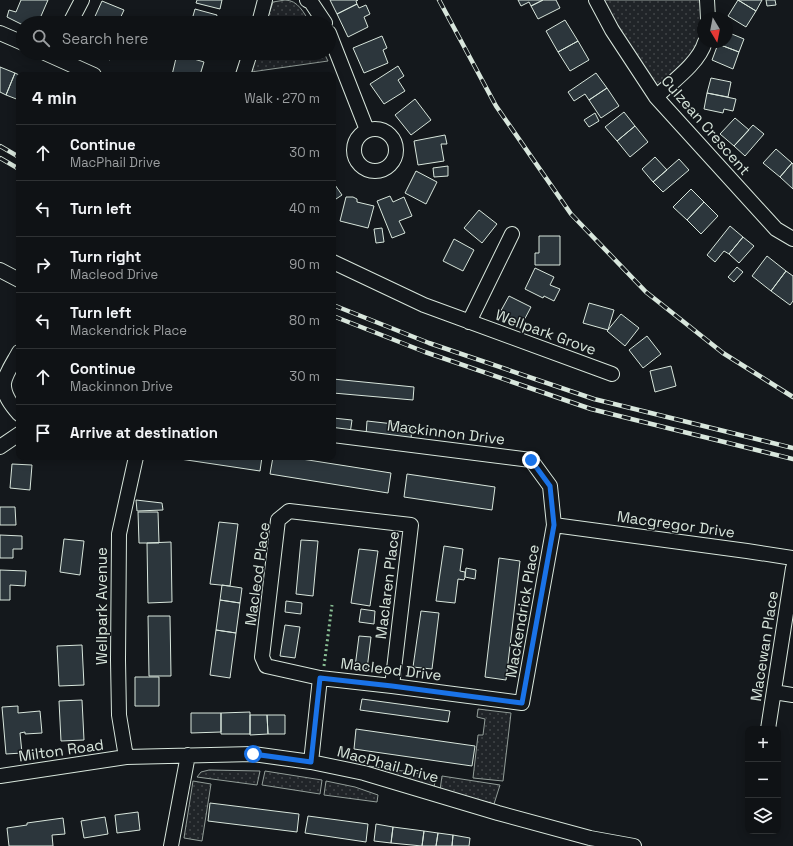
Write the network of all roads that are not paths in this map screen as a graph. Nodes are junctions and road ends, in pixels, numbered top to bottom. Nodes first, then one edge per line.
1 (82, 0) edge
2 (266, 0) edge
3 (307, 0) edge
4 (596, 0) edge
5 (706, 0) edge
6 (707, 12) edge
7 (74, 16) edge
8 (261, 16) edge
9 (320, 16) edge
10 (0, 33) edge
11 (16, 40) edge
12 (704, 48) edge
13 (336, 51) edge
14 (63, 60) edge
15 (248, 60) edge
16 (88, 72) edge
17 (244, 72) edge
18 (656, 97) junction
19 (367, 130) dead end
20 (512, 234) dead end
21 (793, 239) edge
22 (336, 263) edge
23 (0, 270) edge
24 (16, 278) edge
25 (469, 322) junction
26 (16, 358) edge
27 (612, 374) dead end
28 (16, 410) edge
29 (336, 435) edge
30 (16, 436) edge
31 (0, 447) edge
32 (135, 460) edge
33 (349, 517) joint
34 (554, 525) junction
35 (793, 558) edge
36 (793, 568) edge
37 (262, 657) joint
38 (320, 678) junction
39 (392, 686) junction
40 (774, 692) junction
41 (793, 695) edge
42 (522, 703) joint
43 (768, 726) edge
44 (188, 755) junction
45 (126, 757) junction
46 (311, 762) junction
47 (0, 776) edge
48 (588, 842) edge
49 (171, 846) edge
50 (634, 846) edge

1 - 7 street
2 - 8 street
3 - 9 street
4 - 18 street, Culzean Crescent
5 - 6 street
10 - 11 street
12 - 18 street
13 - 19 street
14 - 16 street
15 - 17 street
18 - 21 street, Culzean Crescent
20 - 25 street, Wellpark Grove
22 - 25 street, Wellpark Grove
23 - 24 street
25 - 27 street, Wellpark Grove
26 - 28 street
29 - 34 street, Mackinnon Drive
30 - 31 street
32 - 45 street, Wellpark Avenue
33 - 37 street, Macleod Place
33 - 39 street, Maclaren Place
34 - 35 street, Macgregor Drive
34 - 42 street, Mackendrick Place
36 - 40 street, Macewan Place
37 - 38 street, Macleod Drive
38 - 39 street, Macleod Drive
38 - 46 street
39 - 42 street, Macleod Drive
40 - 41 street
40 - 43 street, Macewan Place
44 - 45 street, MacPhail Drive
44 - 46 street, MacPhail Drive
44 - 49 street
45 - 47 street, Milton Road
46 - 48 street, MacPhail Drive
48 - 50 street, MacPhail Drive

